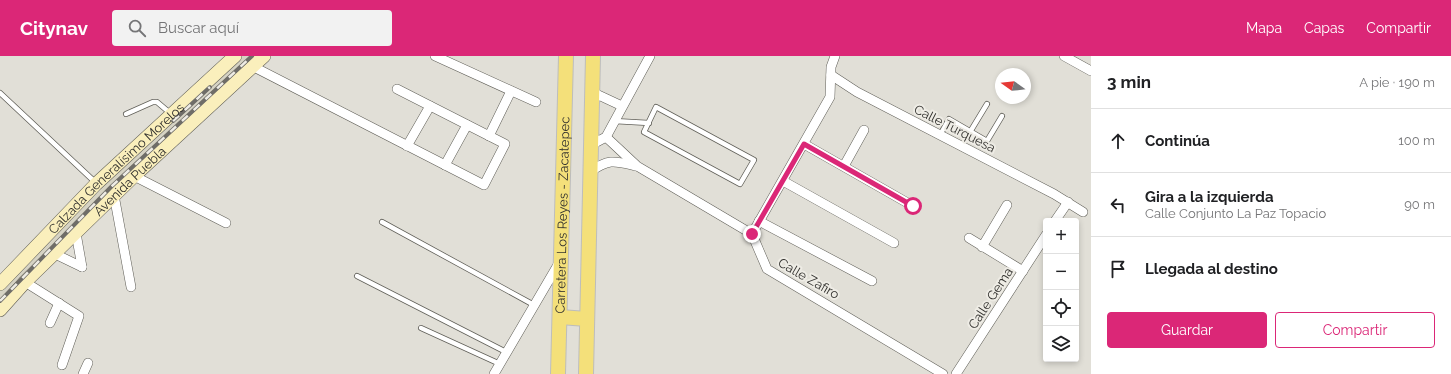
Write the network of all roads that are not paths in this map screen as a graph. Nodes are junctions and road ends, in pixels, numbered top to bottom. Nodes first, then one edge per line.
1 (235, 56) edge
2 (264, 56) edge
3 (435, 56) edge
4 (566, 56) edge
5 (593, 56) edge
6 (650, 56) edge
7 (835, 56) edge
8 (1064, 56) edge
9 (252, 66) junction
10 (1091, 71) edge
11 (831, 75) junction
12 (397, 89) dead end
13 (512, 91) junction
14 (592, 92) junction
15 (0, 93) edge
16 (536, 102) dead end
17 (987, 104) dead end
18 (430, 106) junction
19 (622, 106) junction
20 (126, 114) dead end
21 (171, 115) junction
22 (1002, 116) dead end
23 (614, 121) junction
24 (648, 123) junction
25 (468, 125) junction
26 (864, 130) dead end
27 (970, 132) junction
28 (940, 135) junction
29 (489, 136) junction
30 (606, 136) junction
31 (804, 144) junction
32 (591, 145) junction
33 (406, 146) junction
34 (445, 165) junction
35 (637, 166) junction
36 (844, 166) junction
37 (590, 172) junction
38 (134, 176) junction
39 (783, 181) junction
40 (96, 184) junction
41 (114, 195) junction
42 (1068, 202) junction
43 (1007, 205) dead end
44 (913, 206) dead end
45 (1082, 212) dead end
46 (1057, 218) edge
47 (759, 221) junction
48 (382, 222) dead end
49 (226, 223) dead end
50 (76, 233) junction
51 (752, 234) junction
52 (969, 238) dead end
53 (1043, 240) edge
54 (894, 244) dead end
55 (982, 246) junction
56 (55, 254) junction
57 (561, 260) junction
58 (1023, 271) junction
59 (357, 276) dead end
60 (872, 281) dead end
61 (25, 282) junction
62 (0, 284) edge
63 (131, 288) dead end
64 (59, 303) junction
65 (534, 305) junction
66 (0, 310) edge
67 (560, 317) junction
68 (587, 319) junction
69 (50, 323) dead end
70 (421, 328) dead end
71 (506, 352) junction
72 (88, 363) dead end
73 (500, 364) junction
74 (62, 365) dead end
75 (83, 374) edge
76 (494, 374) edge
77 (558, 374) edge
78 (586, 374) edge
79 (944, 374) edge
80 (956, 374) edge

1 - 21 main road, Calzada Generalísimo Morelos
2 - 9 main road, Avenida Puebla
3 - 13 street
4 - 57 main road, Carretera Los Reyes - Zacatepec
5 - 14 main road, Carretera Los Reyes - Zacatepec
6 - 19 street
7 - 11 street
8 - 10 street
9 - 33 street
9 - 38 main road, Avenida Puebla
11 - 28 street, Calle Turquesa
11 - 31 street
12 - 18 street
13 - 16 street
13 - 29 street
14 - 19 street
14 - 32 main road, Carretera Los Reyes - Zacatepec
15 - 40 lane
17 - 27 lane
18 - 25 street
18 - 33 street
19 - 23 street
20 - 21 lane
21 - 40 main road, Calzada Generalísimo Morelos
22 - 27 lane
23 - 24 lane
23 - 30 street
24 - 24 lane
25 - 29 street
25 - 34 street
26 - 36 street
27 - 28 lane
28 - 42 street, Calle Turquesa
29 - 34 street
30 - 32 street
30 - 35 street
31 - 36 street
31 - 39 street
32 - 37 main road, Carretera Los Reyes - Zacatepec
33 - 34 street
35 - 37 street
35 - 51 street
36 - 44 street
37 - 68 main road, Carretera Los Reyes - Zacatepec
38 - 41 main road, Avenida Puebla
38 - 49 street
39 - 47 street
39 - 54 street
40 - 62 main road, Calzada Generalísimo Morelos
41 - 50 main road, Avenida Puebla
41 - 63 street
42 - 45 street, Calle Turquesa
42 - 46 street
43 - 55 street
47 - 51 street
47 - 60 street
48 - 65 lane
50 - 56 main road, Avenida Puebla
50 - 56 street
51 - 79 street, Calle Zafiro
52 - 55 street
53 - 58 street, Calle Gema
55 - 58 street
56 - 61 main road, Avenida Puebla
57 - 65 street
57 - 67 main road, Carretera Los Reyes - Zacatepec
58 - 80 street, Calle Gema
59 - 71 lane
61 - 64 street
61 - 66 main road, Avenida Puebla
64 - 69 street
64 - 74 street
65 - 71 street
67 - 68 main road
67 - 77 main road, Carretera Los Reyes - Zacatepec
68 - 78 main road, Carretera Los Reyes - Zacatepec
70 - 73 lane
71 - 73 street
72 - 75 street
73 - 76 street

